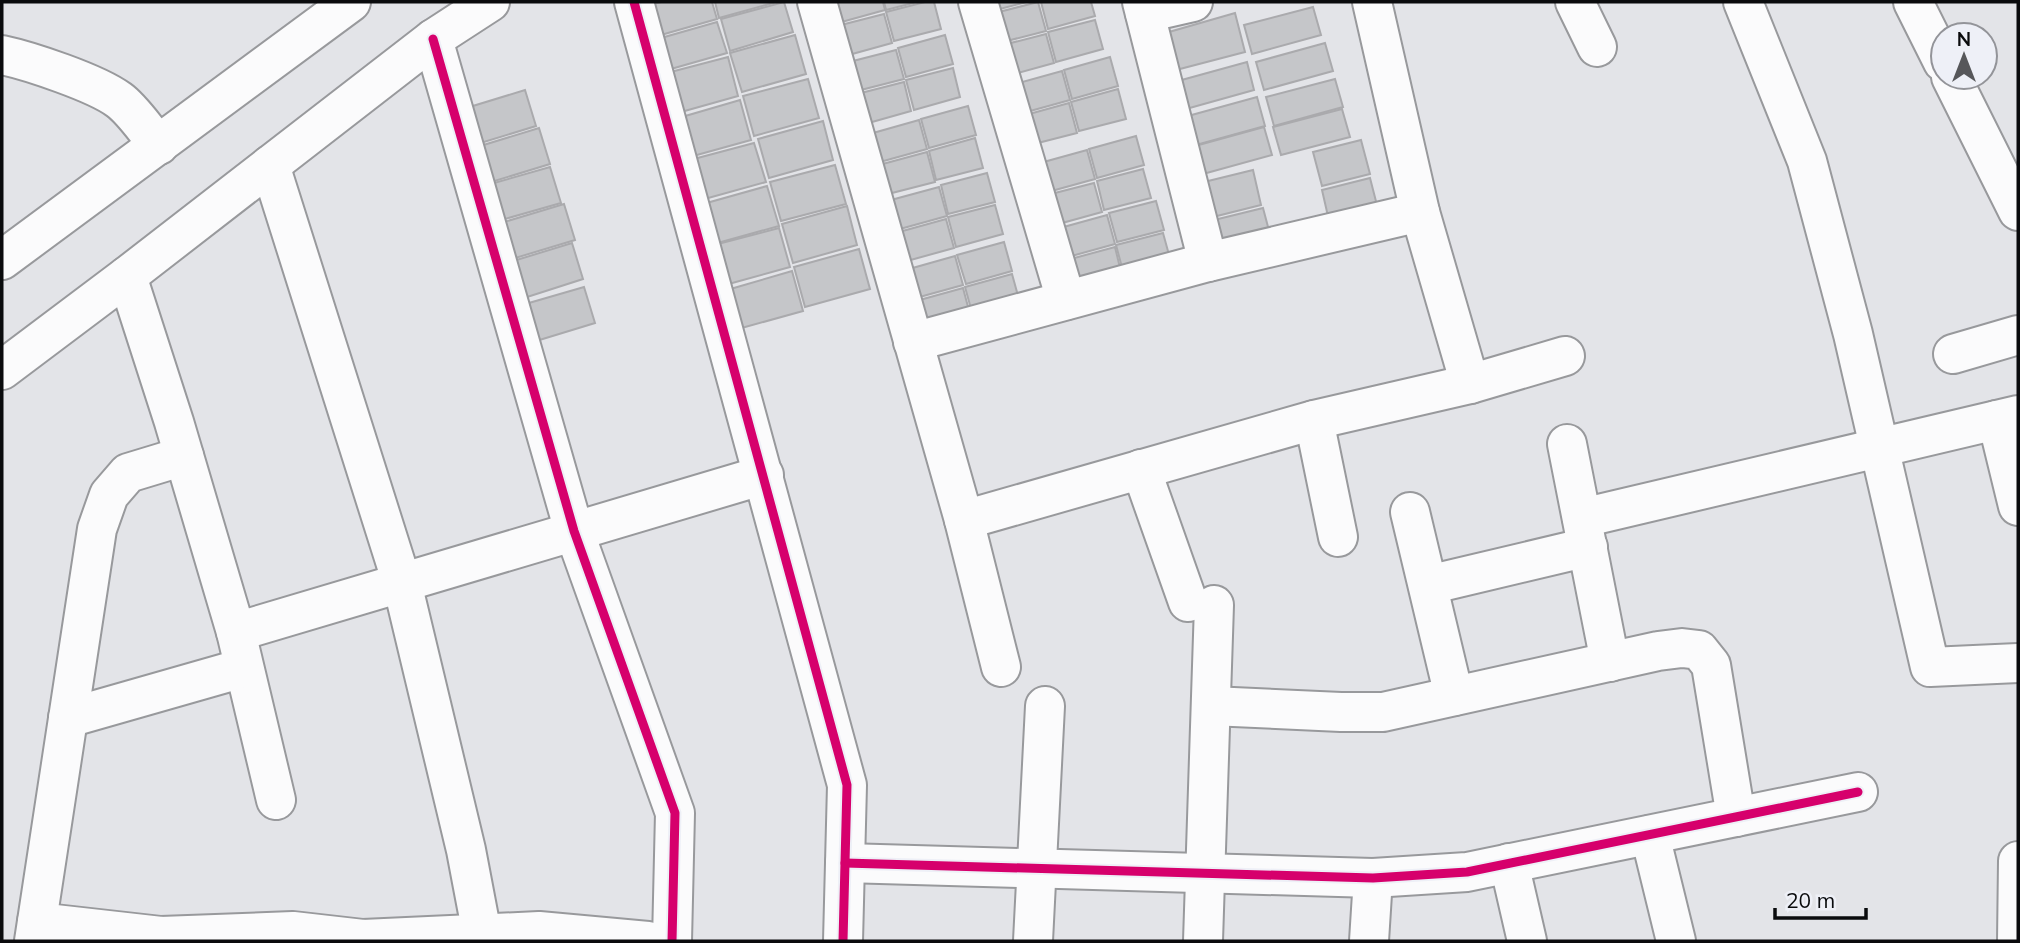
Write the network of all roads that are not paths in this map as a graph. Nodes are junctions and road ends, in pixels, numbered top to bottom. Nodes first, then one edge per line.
1 (351, 2) edge
2 (490, 2) edge
3 (634, 2) edge
4 (817, 2) edge
5 (978, 2) edge
6 (1193, 2) edge
7 (1372, 2) edge
8 (1575, 2) edge
9 (1743, 2) edge
10 (1913, 2) edge
11 (1144, 8) edge
12 (1929, 34) edge
13 (433, 39) junction
14 (1597, 47) dead end
15 (2, 55) edge
16 (1958, 91) edge
17 (159, 145) junction
18 (270, 164) junction
19 (2015, 200) edge
20 (1420, 212) junction
21 (2, 260) edge
22 (1208, 262) junction
23 (127, 276) junction
24 (1066, 300) junction
25 (2018, 335) edge
26 (913, 342) junction
27 (1953, 354) dead end
28 (1565, 356) dead end
29 (2, 370) edge
30 (1470, 384) junction
31 (2008, 418) edge
32 (1314, 420) junction
33 (1567, 444) dead end
34 (1880, 447) junction
35 (184, 456) junction
36 (1140, 469) junction
37 (764, 475) junction
38 (2018, 506) edge
39 (1410, 512) dead end
40 (964, 520) junction
41 (574, 531) junction
42 (1585, 532) junction
43 (1338, 537) dead end
44 (402, 583) junction
45 (1427, 585) junction
46 (239, 650) junction
47 (1610, 662) junction
48 (2018, 663) edge
49 (1001, 667) dead end
50 (1454, 696) junction
51 (1045, 706) dead end
52 (1211, 706) junction
53 (68, 718) junction
54 (1858, 792) dead end
55 (276, 800) dead end
56 (1736, 817) junction
57 (1650, 835) junction
58 (2018, 861) edge
59 (845, 863) junction
60 (1510, 863) junction
61 (1036, 867) junction
62 (1206, 874) junction
63 (1373, 878) junction
64 (36, 931) edge
65 (482, 934) junction
66 (648, 941) edge
67 (672, 941) edge
68 (843, 941) edge
69 (1033, 941) edge
70 (1203, 941) edge
71 (1368, 941) edge
72 (1527, 941) edge
73 (1676, 941) edge
74 (2017, 941) edge

1 - 17 street
2 - 13 street
3 - 37 street
4 - 26 street
5 - 24 street
6 - 11 street
7 - 20 street
8 - 14 street
9 - 34 street
10 - 12 street
11 - 22 street
13 - 18 street
13 - 41 street
15 - 17 street
16 - 19 street
17 - 21 street
18 - 23 street
18 - 44 street
20 - 22 street
20 - 30 street
22 - 24 street
23 - 29 street
23 - 35 street
24 - 26 street
25 - 27 street
26 - 40 street
28 - 30 street
30 - 32 street
31 - 34 street
31 - 38 street
32 - 36 street
32 - 43 street
33 - 42 street
34 - 42 street
34 - 48 street
35 - 46 street
35 - 53 street
36 - 40 street
36 - 52 street
37 - 41 street
37 - 59 street
39 - 45 street
40 - 49 street
41 - 44 street
41 - 67 street
42 - 45 street
42 - 47 street
44 - 46 street
44 - 65 street
45 - 50 street
46 - 53 street
46 - 55 street
47 - 50 street
47 - 56 street
50 - 52 street
51 - 61 street
52 - 62 street
53 - 64 street
54 - 56 street
56 - 57 street
57 - 60 street
57 - 73 street
58 - 74 street
59 - 61 street
59 - 68 street
60 - 63 street
60 - 72 street
61 - 62 street
61 - 69 street
62 - 63 street
62 - 70 street
63 - 71 street
64 - 65 street
65 - 66 street

